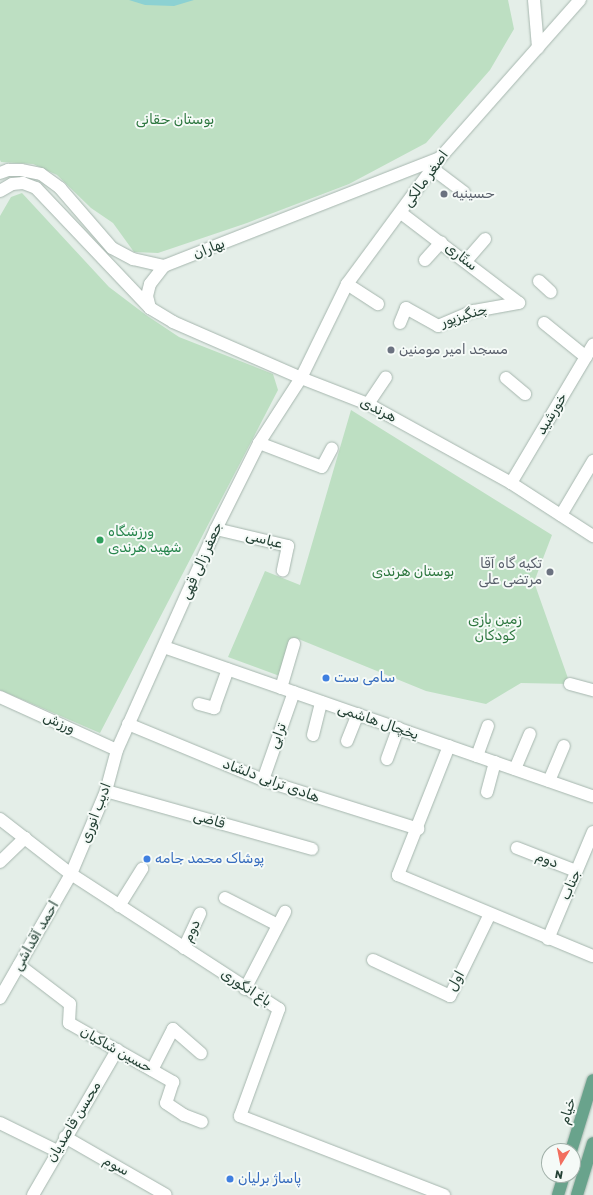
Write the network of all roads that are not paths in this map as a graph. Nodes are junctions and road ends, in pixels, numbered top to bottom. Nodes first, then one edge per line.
1 (534, 0) edge
2 (580, 0) edge
3 (538, 48) junction
4 (440, 158) junction
5 (433, 169) junction
6 (0, 173) edge
7 (0, 191) edge
8 (464, 192) dead end
9 (401, 213) junction
10 (485, 239) dead end
11 (441, 242) junction
12 (426, 260) dead end
13 (466, 261) junction
14 (164, 266) junction
15 (539, 281) dead end
16 (346, 284) junction
17 (551, 292) dead end
18 (519, 303) joint
19 (378, 304) dead end
20 (150, 308) junction
21 (400, 323) dead end
22 (544, 323) dead end
23 (593, 345) edge
24 (586, 357) junction
25 (386, 377) dead end
26 (301, 378) junction
27 (506, 378) dead end
28 (526, 394) dead end
29 (368, 404) junction
30 (259, 443) junction
31 (332, 448) dead end
32 (593, 462) edge
33 (511, 483) junction
34 (561, 515) junction
35 (216, 529) junction
36 (593, 536) edge
37 (283, 570) dead end
38 (294, 644) dead end
39 (164, 647) junction
40 (228, 669) junction
41 (570, 684) dead end
42 (282, 688) junction
43 (593, 689) edge
44 (294, 692) junction
45 (0, 697) edge
46 (321, 702) junction
47 (199, 704) dead end
48 (358, 714) junction
49 (128, 724) junction
50 (488, 726) dead end
51 (398, 728) junction
52 (312, 734) dead end
53 (530, 734) dead end
54 (347, 741) dead end
55 (449, 746) junction
56 (564, 746) dead end
57 (117, 750) junction
58 (477, 756) junction
59 (387, 759) dead end
60 (496, 762) junction
61 (515, 769) junction
62 (263, 780) junction
63 (549, 781) junction
64 (106, 791) junction
65 (487, 792) dead end
66 (593, 796) edge
67 (0, 819) edge
68 (418, 829) junction
69 (593, 832) edge
70 (25, 838) junction
71 (517, 848) dead end
72 (312, 849) dead end
73 (0, 862) edge
74 (142, 869) dead end
75 (576, 872) junction
76 (71, 874) junction
77 (225, 898) dead end
78 (119, 906) junction
79 (285, 912) dead end
80 (200, 914) dead end
81 (490, 914) junction
82 (278, 924) junction
83 (548, 939) junction
84 (184, 948) junction
85 (593, 956) edge
86 (373, 960) dead end
87 (19, 965) junction
88 (245, 989) junction
89 (0, 998) edge
90 (117, 1050) junction
91 (201, 1053) dead end
92 (152, 1070) junction
93 (593, 1080) edge
94 (202, 1122) dead end
95 (0, 1123) edge
96 (65, 1137) junction
97 (574, 1143) edge
98 (592, 1147) edge
99 (57, 1151) junction
100 (562, 1183) edge
101 (32, 1195) edge
102 (166, 1195) edge
103 (444, 1195) edge
104 (558, 1195) edge
105 (577, 1195) edge

1 - 3 street
2 - 3 street, اصغر مالکی
3 - 4 street, اصغر مالکی
4 - 5 street, اصغر مالکی
4 - 14 street, بهاران
5 - 8 street
5 - 9 street, اصغر مالکی
6 - 14 street
7 - 20 street
9 - 11 street, ستّاری
9 - 16 street, اصغر مالکی
10 - 13 street
11 - 12 street
11 - 13 street, ستّاری
13 - 18 street, ستّاری
14 - 20 street
15 - 17 street
16 - 19 street
16 - 26 street, اصغر مالکی
18 - 21 street, چنگیزپور
20 - 26 street, هرندی
22 - 24 street
23 - 24 street, خورشید
24 - 33 street, خورشید
25 - 29 street
26 - 29 street, هرندی
26 - 30 street, جعفر زالی قهی
27 - 28 street
29 - 33 street, هرندی
30 - 31 street
30 - 35 street, جعفر زالی قهی
32 - 34 street
33 - 34 street, هرندی
34 - 36 street, هرندی
35 - 37 street, عباسی
35 - 39 street, جعفر زالی قهی
38 - 42 street
39 - 40 street, یخچال هاشمی
39 - 49 street, جعفر زالی قهی
40 - 42 street, یخچال هاشمی
40 - 47 street
41 - 43 street
42 - 44 street, یخچال هاشمی
44 - 46 street, یخچال هاشمی
44 - 62 street, ترابی
45 - 57 street, ورزش
46 - 48 street, یخچال هاشمی
46 - 52 street
48 - 51 street, یخچال هاشمی
48 - 54 street
49 - 57 street, جعفر زالی قهی
49 - 62 street, هادی ترابی دلشاد
50 - 58 street
51 - 55 street, یخچال هاشمی
51 - 59 street
53 - 61 street
55 - 58 street, یخچال هاشمی
55 - 68 street
56 - 63 street
57 - 64 street, ادیب انوری
58 - 60 street, یخچال هاشمی
60 - 61 street, یخچال هاشمی
60 - 65 street
61 - 63 street, یخچال هاشمی
62 - 68 street, هادی ترابی دلشاد
63 - 66 street, یخچال هاشمی
64 - 72 street, قاضی
64 - 76 street, ادیب انوری
67 - 70 street, باغ انگوری
68 - 81 street
69 - 75 street, جناب
70 - 73 street
70 - 76 street, باغ انگوری
71 - 75 street, دوم
74 - 78 street
75 - 83 street, جناب
76 - 78 street, باغ انگوری
76 - 87 street, احمد آقداشی
77 - 82 street
78 - 84 street, باغ انگوری
79 - 82 street
80 - 84 street, دوم
81 - 83 street
81 - 86 street, اول
82 - 88 street
83 - 85 street
84 - 88 street, باغ انگوری
87 - 89 street, احمد آقداشی
87 - 90 street, حسین شاکیان
88 - 103 street, باغ انگوری
90 - 92 street, حسین شاکیان
90 - 96 street, محسن قاصدیان
91 - 92 street
92 - 94 street, حسین شاکیان
93 - 97 main road, خیام
95 - 99 street
96 - 99 street, محسن قاصدیان
96 - 102 street, سوم
98 - 105 main road
99 - 101 street, محسن قاصدیان
100 - 104 main road

